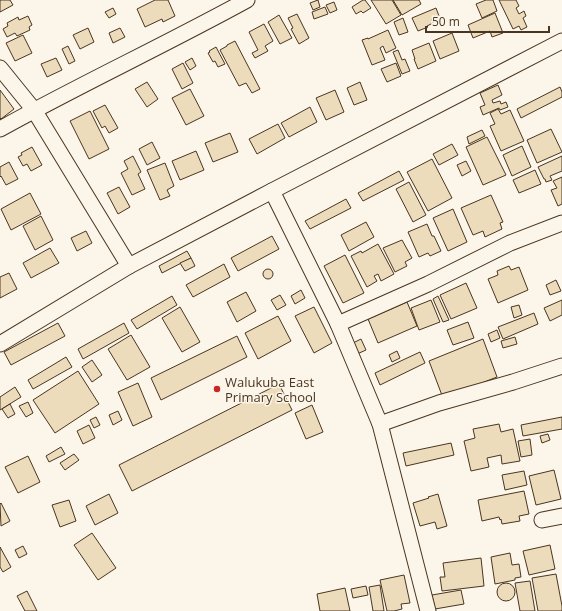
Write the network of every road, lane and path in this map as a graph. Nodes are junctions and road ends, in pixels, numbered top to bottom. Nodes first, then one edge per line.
1 (247, 0) edge
2 (562, 41) edge
3 (0, 68) edge
4 (34, 110) junction
5 (0, 129) edge
6 (272, 191) junction
7 (562, 223) edge
8 (129, 266) junction
9 (338, 324) junction
10 (0, 344) edge
11 (562, 366) edge
12 (380, 424) junction
13 (562, 516) edge
14 (542, 520) dead end
15 (428, 611) edge

1 - 4 street
2 - 6 street
3 - 4 street
4 - 5 street
4 - 8 street
6 - 8 street
6 - 9 street
7 - 9 street
8 - 10 street
9 - 12 street
11 - 12 street
12 - 15 street
13 - 14 street

